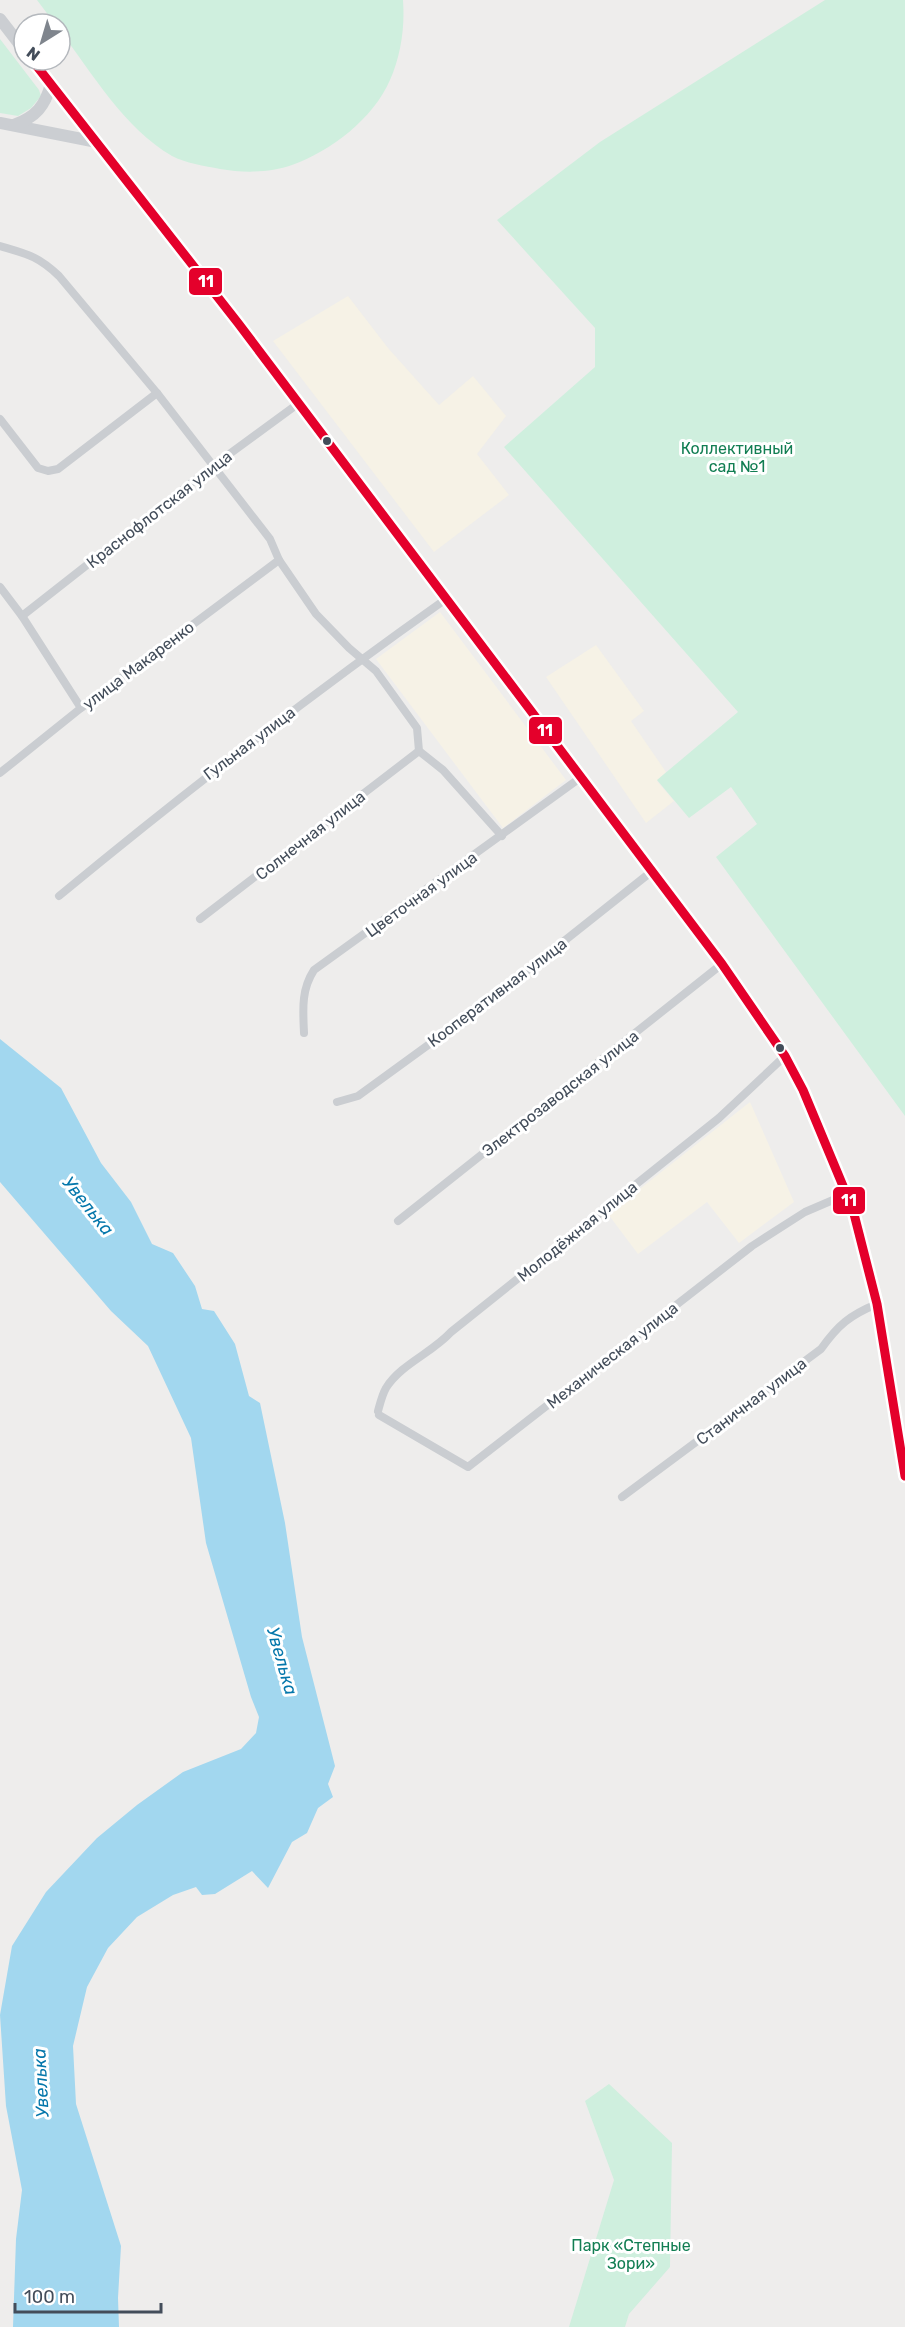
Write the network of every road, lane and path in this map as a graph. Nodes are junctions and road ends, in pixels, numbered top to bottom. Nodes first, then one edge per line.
1 (0, 19) edge
2 (12, 34) edge
3 (42, 72) edge
4 (51, 84) junction
5 (0, 123) edge
6 (13, 125) junction
7 (97, 142) junction
8 (0, 246) edge
9 (157, 393) junction
10 (298, 403) junction
11 (0, 419) edge
12 (213, 466) junction
13 (279, 560) junction
14 (0, 587) edge
15 (446, 598) junction
16 (22, 616) junction
17 (361, 659) junction
18 (81, 708) junction
19 (419, 751) junction
20 (0, 773) edge
21 (580, 778) junction
22 (502, 836) junction
23 (651, 872) junction
24 (59, 896) dead end
25 (200, 919) dead end
26 (722, 964) junction
27 (304, 1033) dead end
28 (785, 1056) junction
29 (337, 1102) dead end
30 (847, 1194) junction
31 (398, 1221) dead end
32 (877, 1304) junction
33 (378, 1413) joint
34 (905, 1476) edge
35 (622, 1497) dead end

1 - 2 main road
3 - 4 main road
4 - 6 main road
4 - 7 main road
5 - 6 main road
6 - 7 main road
7 - 10 main road
8 - 9 street
9 - 11 street
9 - 12 street
10 - 12 street, Краснофлотская улица
10 - 15 main road
12 - 13 street
12 - 16 street, Краснофлотская улица
13 - 17 street
13 - 18 street, улица Макаренко
14 - 16 street
15 - 17 street, Гульная улица
15 - 21 main road
16 - 18 street
17 - 19 street
17 - 24 street, Гульная улица
18 - 20 street, улица Макаренко
19 - 22 street
19 - 25 street, Солнечная улица
21 - 22 street, Цветочная улица
21 - 23 main road
22 - 27 street, Цветочная улица
23 - 26 main road
23 - 29 street, Кооперативная улица
26 - 28 main road
26 - 31 street, Электрозаводская улица
28 - 30 main road
28 - 33 street, Молодёжная улица
30 - 32 main road
30 - 33 street, Механическая улица
32 - 34 main road
32 - 35 street, Станичная улица

